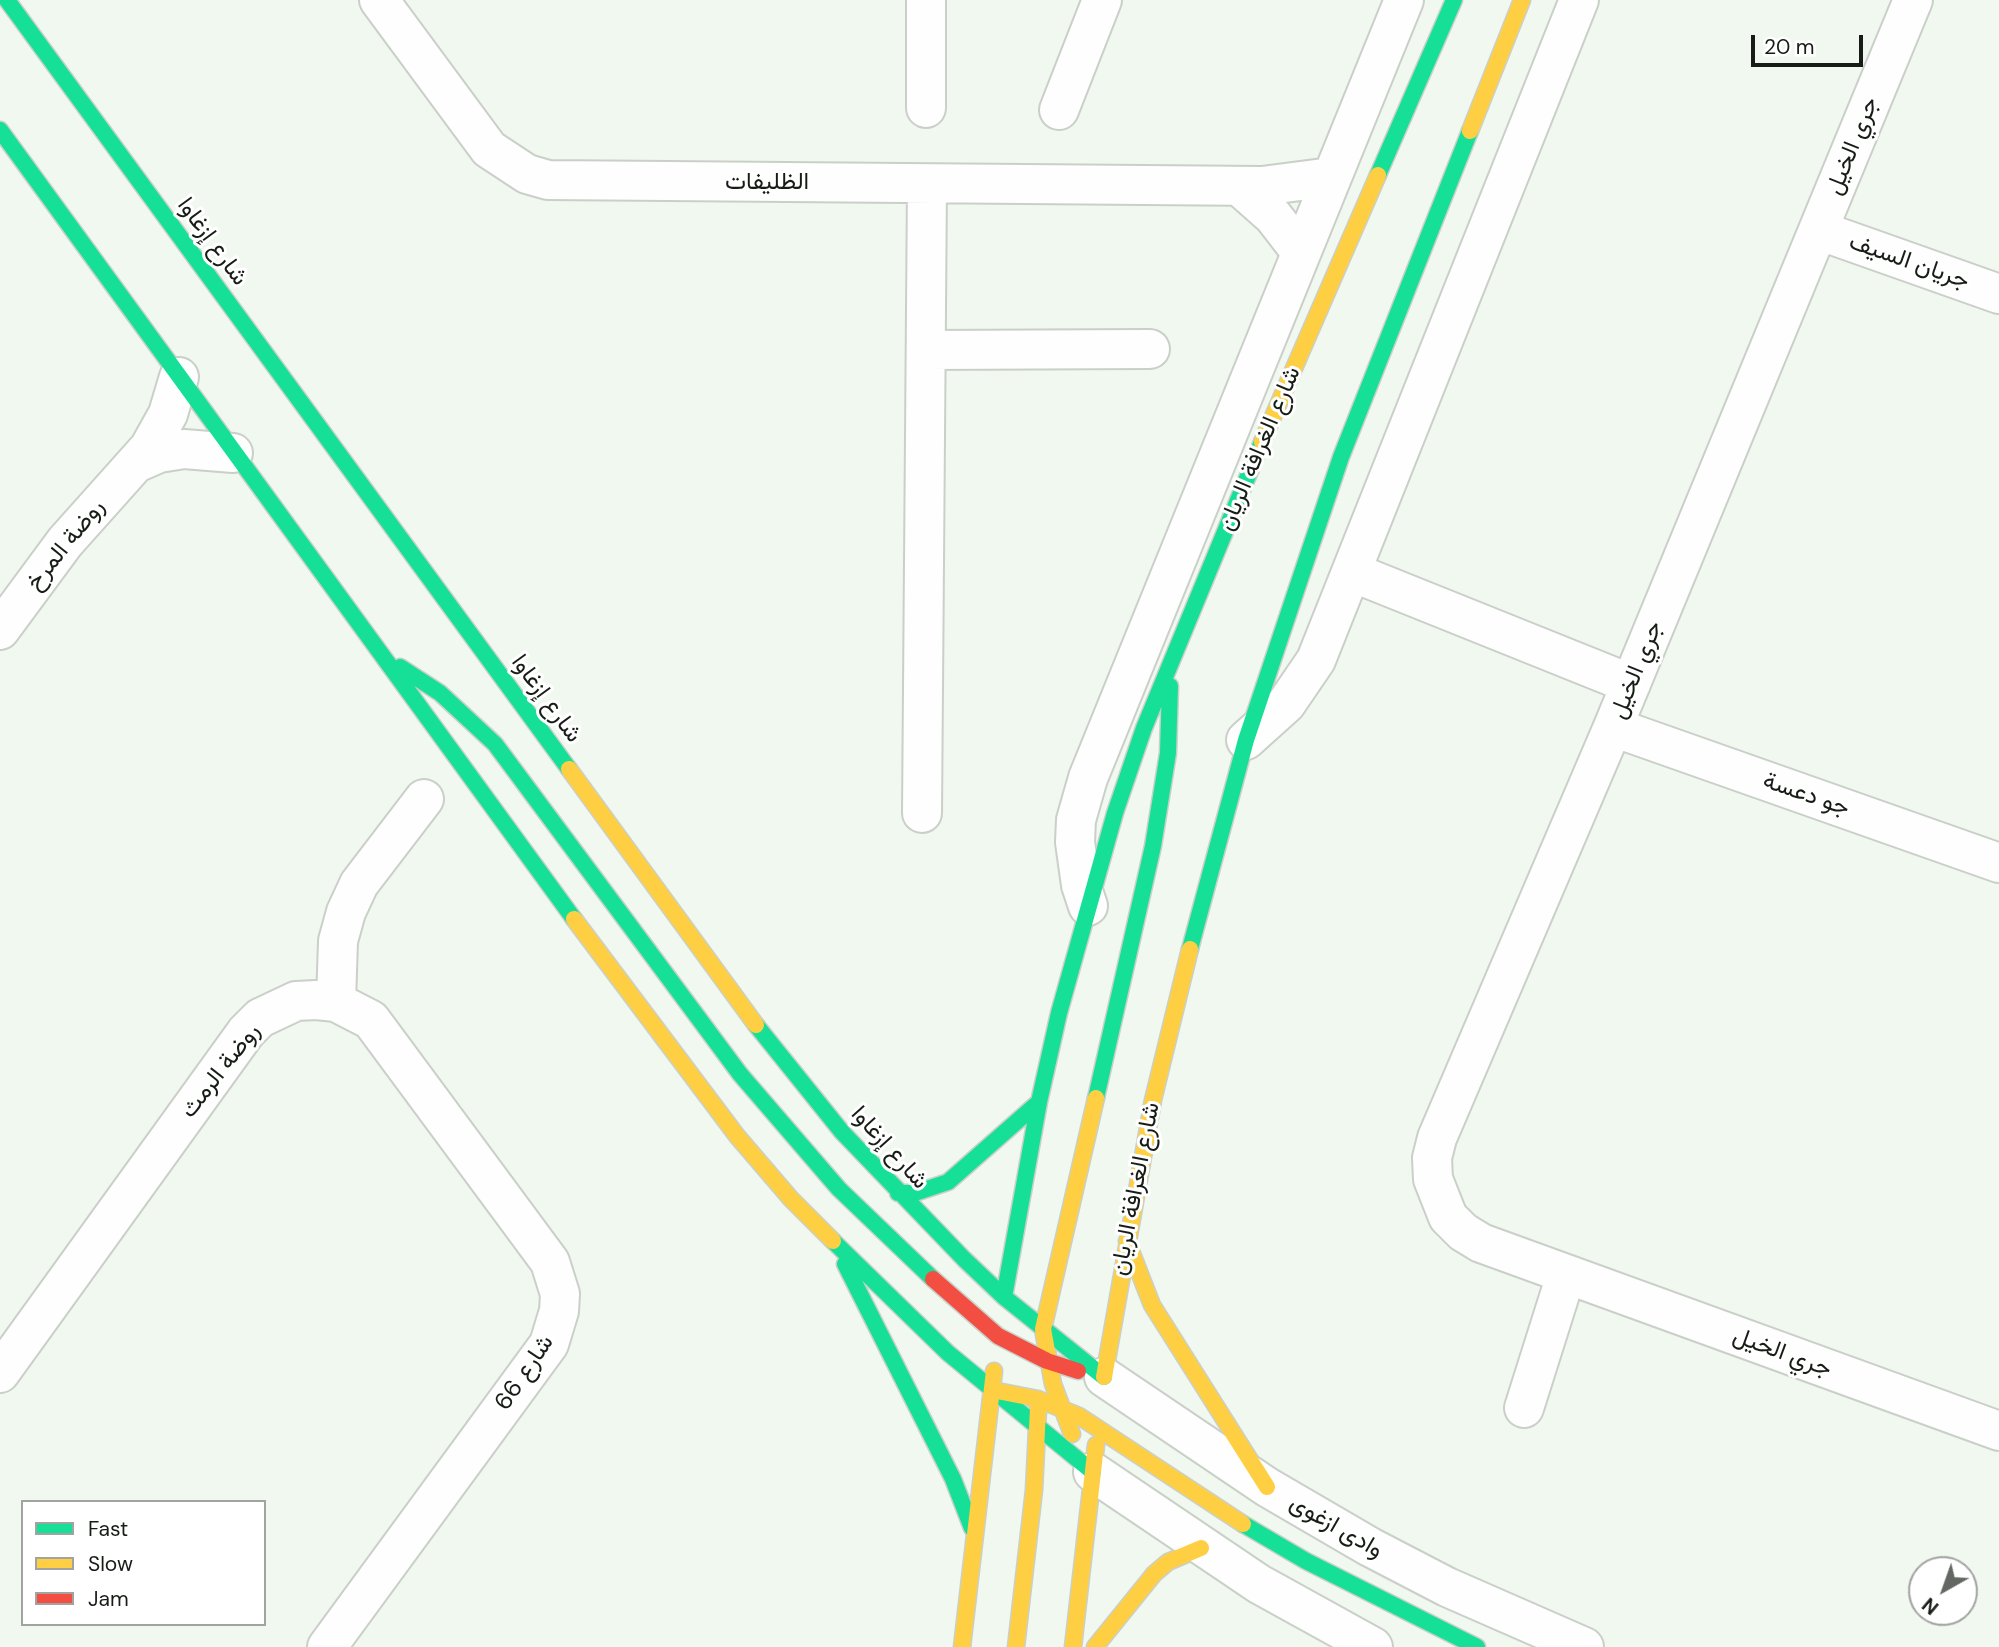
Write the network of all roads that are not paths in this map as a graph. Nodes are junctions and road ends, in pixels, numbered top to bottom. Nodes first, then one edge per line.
1 (7, 0) edge
2 (379, 0) edge
3 (926, 0) edge
4 (1102, 0) edge
5 (1404, 0) edge
6 (1454, 0) edge
7 (1522, 0) edge
8 (1579, 0) edge
9 (1913, 0) edge
10 (926, 108) dead end
11 (1059, 110) dead end
12 (0, 130) edge
13 (1331, 177) junction
14 (927, 184) junction
15 (1239, 186) junction
16 (1818, 230) junction
17 (1300, 251) junction
18 (1999, 294) edge
19 (1150, 349) dead end
20 (926, 350) junction
21 (179, 377) junction
22 (233, 453) junction
23 (136, 463) junction
24 (1352, 572) junction
25 (0, 630) edge
26 (378, 653) junction
27 (1170, 659) junction
28 (1630, 684) junction
29 (1613, 727) junction
30 (1246, 740) junction
31 (424, 799) dead end
32 (922, 813) dead end
33 (1999, 863) edge
34 (1088, 905) junction
35 (336, 1002) junction
36 (1039, 1102) junction
37 (898, 1193) junction
38 (1126, 1239) junction
39 (838, 1246) junction
40 (1566, 1275) junction
41 (1004, 1297) junction
42 (1043, 1329) junction
43 (998, 1336) junction
44 (7, 1349) edge
45 (1028, 1352) junction
46 (1047, 1361) junction
47 (1103, 1383) junction
48 (1036, 1387) junction
49 (991, 1390) junction
50 (1060, 1406) junction
51 (1524, 1408) dead end
52 (1099, 1422) junction
53 (1039, 1430) junction
54 (1999, 1431) edge
55 (1093, 1472) junction
56 (1267, 1487) junction
57 (974, 1533) junction
58 (1201, 1548) junction
59 (327, 1647) edge
60 (962, 1647) edge
61 (1016, 1647) edge
62 (1073, 1647) edge
63 (1095, 1647) edge
64 (1373, 1647) edge
65 (1477, 1647) edge
66 (1584, 1647) edge

1 - 37 main road, شارع إزغاوا
2 - 14 street, الظليفات
3 - 10 street
4 - 11 street
5 - 13 street, شارع الغرافة الريان
6 - 27 main road, شارع الغرافة الريان
7 - 30 main road, شارع الغرافة الريان
8 - 24 street
9 - 16 street, جري الخيل
12 - 21 main road
13 - 15 street, الظليفات
13 - 17 street, شارع الغرافة الريان
14 - 15 street, الظليفات
14 - 20 street
15 - 17 street
16 - 18 street, جريان السيف
16 - 28 street, جري الخيل
17 - 34 street, شارع الغرافة الريان
19 - 20 street
20 - 32 street
21 - 22 main road
21 - 23 street, روضة المرخ
22 - 23 street
22 - 26 main road
23 - 25 street, روضة المرخ
24 - 28 street
24 - 30 street
26 - 39 main road
26 - 43 main road
27 - 34 main road, شارع الغرافة الريان
27 - 42 main road
28 - 29 street, جري الخيل
29 - 33 street, جو دعسة
29 - 40 street, جري الخيل
30 - 38 main road, شارع الغرافة الريان
31 - 35 street
34 - 36 main road, شارع الغرافة الريان
35 - 44 street, روضة الرمث
35 - 59 street, شارع 66
36 - 37 main road
36 - 41 main road, شارع الغرافة الريان
37 - 41 main road, شارع إزغاوا
38 - 47 main road, شارع الغرافة الريان
38 - 56 main road
39 - 49 main road
39 - 57 main road
40 - 51 street
40 - 54 street, جري الخيل
41 - 42 main road, شارع إزغاوا
41 - 43 main road, شارع الغرافة الريان
41 - 45 main road
42 - 46 main road
42 - 47 main road, شارع إزغاوا
43 - 45 main road
43 - 49 main road, شارع الغرافة الريان
45 - 46 main road
45 - 48 main road
46 - 47 main road
46 - 50 main road
47 - 56 street, وادى ازغوى
48 - 49 main road
48 - 50 main road
48 - 53 main road
49 - 53 main road
49 - 57 main road, شارع الغرافة الريان
50 - 52 main road
50 - 55 main road
52 - 55 main road
52 - 65 main road
53 - 55 main road
53 - 61 main road
55 - 58 street
55 - 62 main road
56 - 66 street, وادى ازغوى
57 - 60 main road, شارع الغرافة الريان
58 - 63 main road
58 - 64 street

